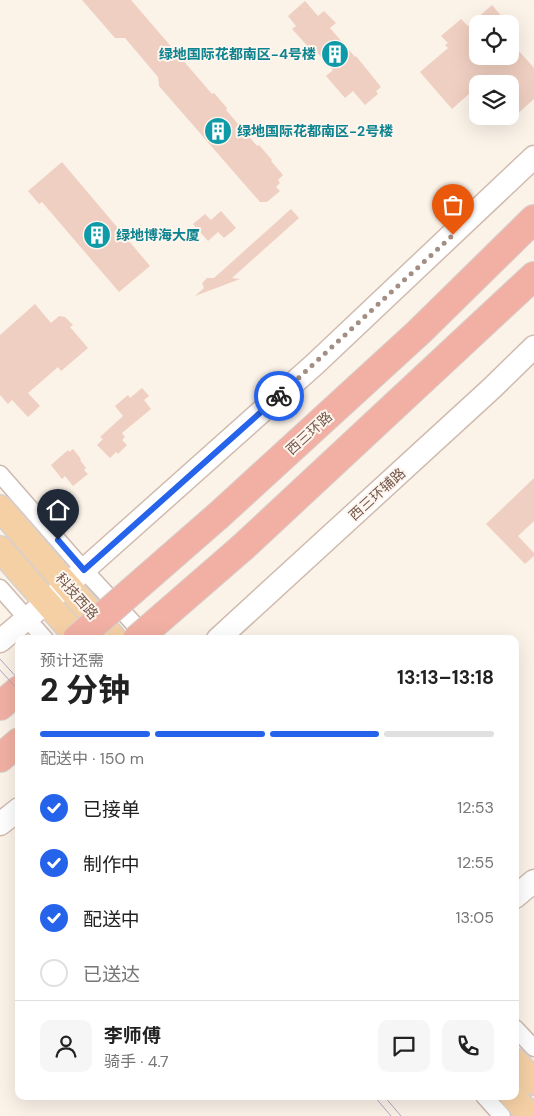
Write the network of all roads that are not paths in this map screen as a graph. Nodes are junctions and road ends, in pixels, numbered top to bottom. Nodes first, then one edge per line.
1 (534, 157) edge
2 (534, 219) edge
3 (534, 276) edge
4 (534, 348) edge
5 (0, 474) edge
6 (0, 508) edge
7 (0, 550) edge
8 (75, 577) junction
9 (0, 588) edge
10 (46, 602) junction
11 (26, 619) junction
12 (41, 635) edge
13 (75, 635) edge
14 (83, 635) edge
15 (111, 635) edge
16 (142, 635) edge
17 (143, 635) edge
18 (222, 635) edge
19 (0, 641) edge
20 (15, 693) edge
21 (0, 706) edge
22 (15, 745) edge
23 (0, 758) edge
24 (15, 811) edge
25 (0, 824) edge
26 (534, 881) edge
27 (519, 894) edge
28 (519, 1032) edge
29 (534, 1048) edge
30 (488, 1100) edge
31 (516, 1100) edge
32 (502, 1116) edge
33 (530, 1116) edge

1 - 8 main road
2 - 14 highway, 西三环路, bridge
3 - 16 highway, bridge
4 - 18 main road, 西三环辅路
5 - 8 street
6 - 8 main road, 科技西路
7 - 10 main road, 科技西路
8 - 10 main road
8 - 15 main road, 科技西路
8 - 17 street
9 - 11 street
10 - 11 main road
10 - 13 main road, 科技西路
11 - 12 street
11 - 19 main road
20 - 21 highway
22 - 23 highway
24 - 25 main road
26 - 27 main road
28 - 29 street
30 - 32 street
31 - 33 main road

